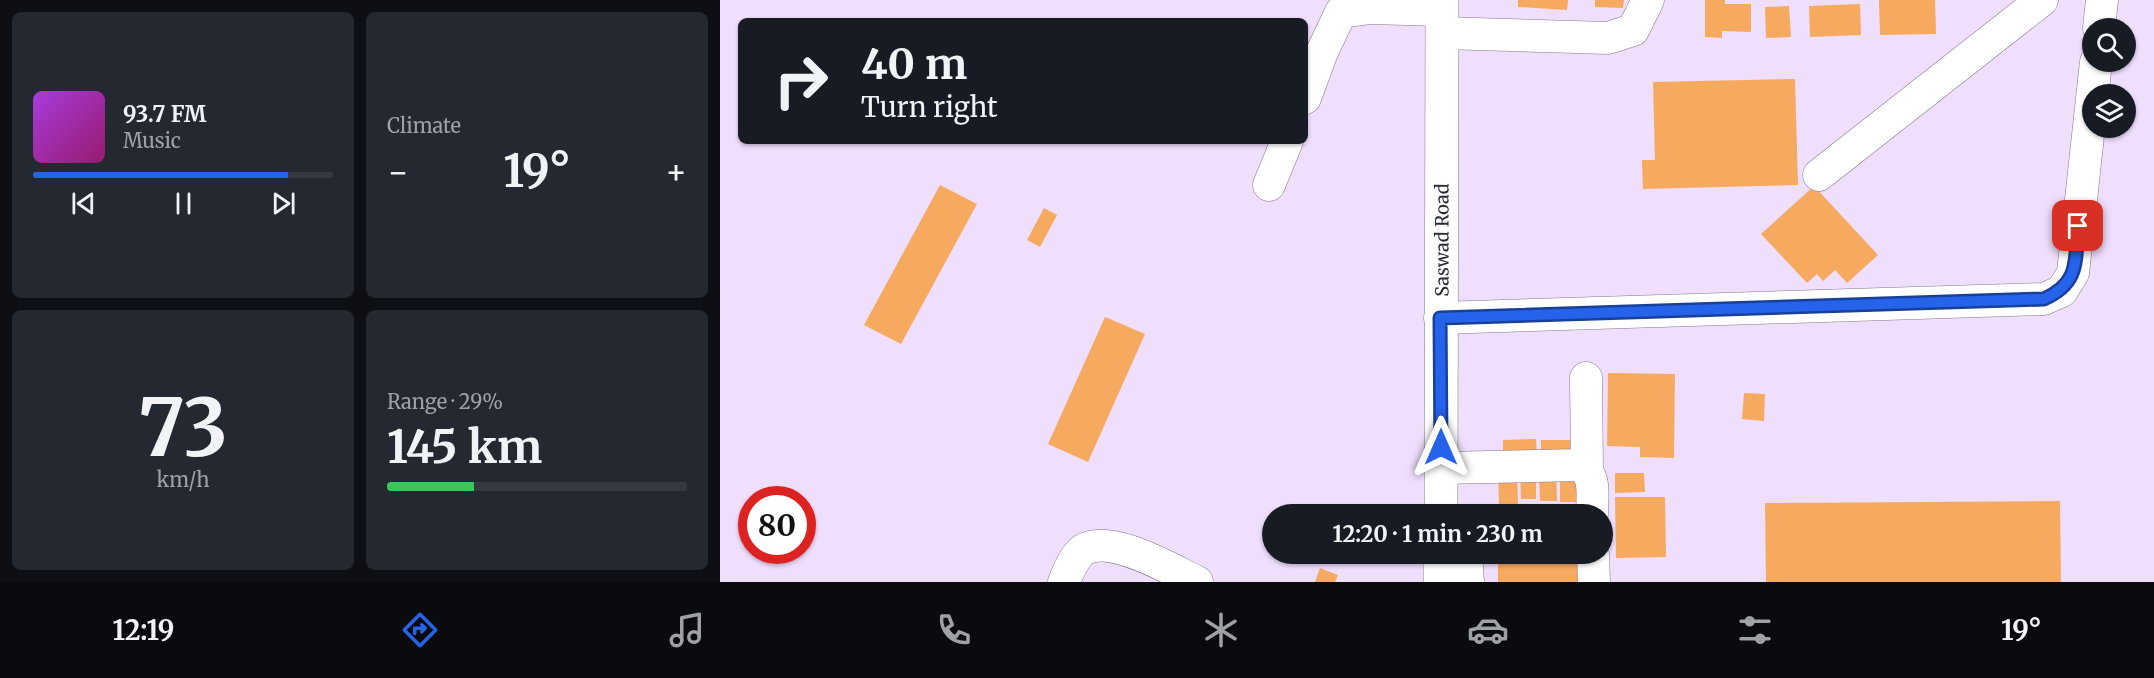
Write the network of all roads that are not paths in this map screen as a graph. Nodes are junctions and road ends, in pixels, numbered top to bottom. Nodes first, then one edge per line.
1 (1648, 0) edge
2 (2042, 0) edge
3 (2103, 0) edge
4 (1442, 14) edge
5 (2100, 18) edge
6 (2095, 72) edge
7 (1308, 90) edge
8 (1286, 144) edge
9 (1819, 175) dead end
10 (1269, 185) dead end
11 (1440, 318) junction
12 (1586, 378) dead end
13 (1441, 468) junction
14 (1587, 469) junction
15 (1445, 504) edge
16 (1592, 504) edge
17 (1440, 564) edge
18 (1467, 564) edge
19 (1593, 564) edge
20 (1064, 582) edge
21 (1197, 582) edge
22 (1440, 582) edge
23 (1468, 582) edge
24 (1594, 582) edge

1 - 4 street
2 - 9 street
3 - 5 street
4 - 7 street
4 - 11 highway, Saswad Road
6 - 11 street
8 - 10 street
11 - 13 highway, Saswad Road
12 - 14 street
13 - 14 street
13 - 15 highway, Saswad Road
14 - 16 street
17 - 22 highway
18 - 23 street
19 - 24 street
20 - 21 street

